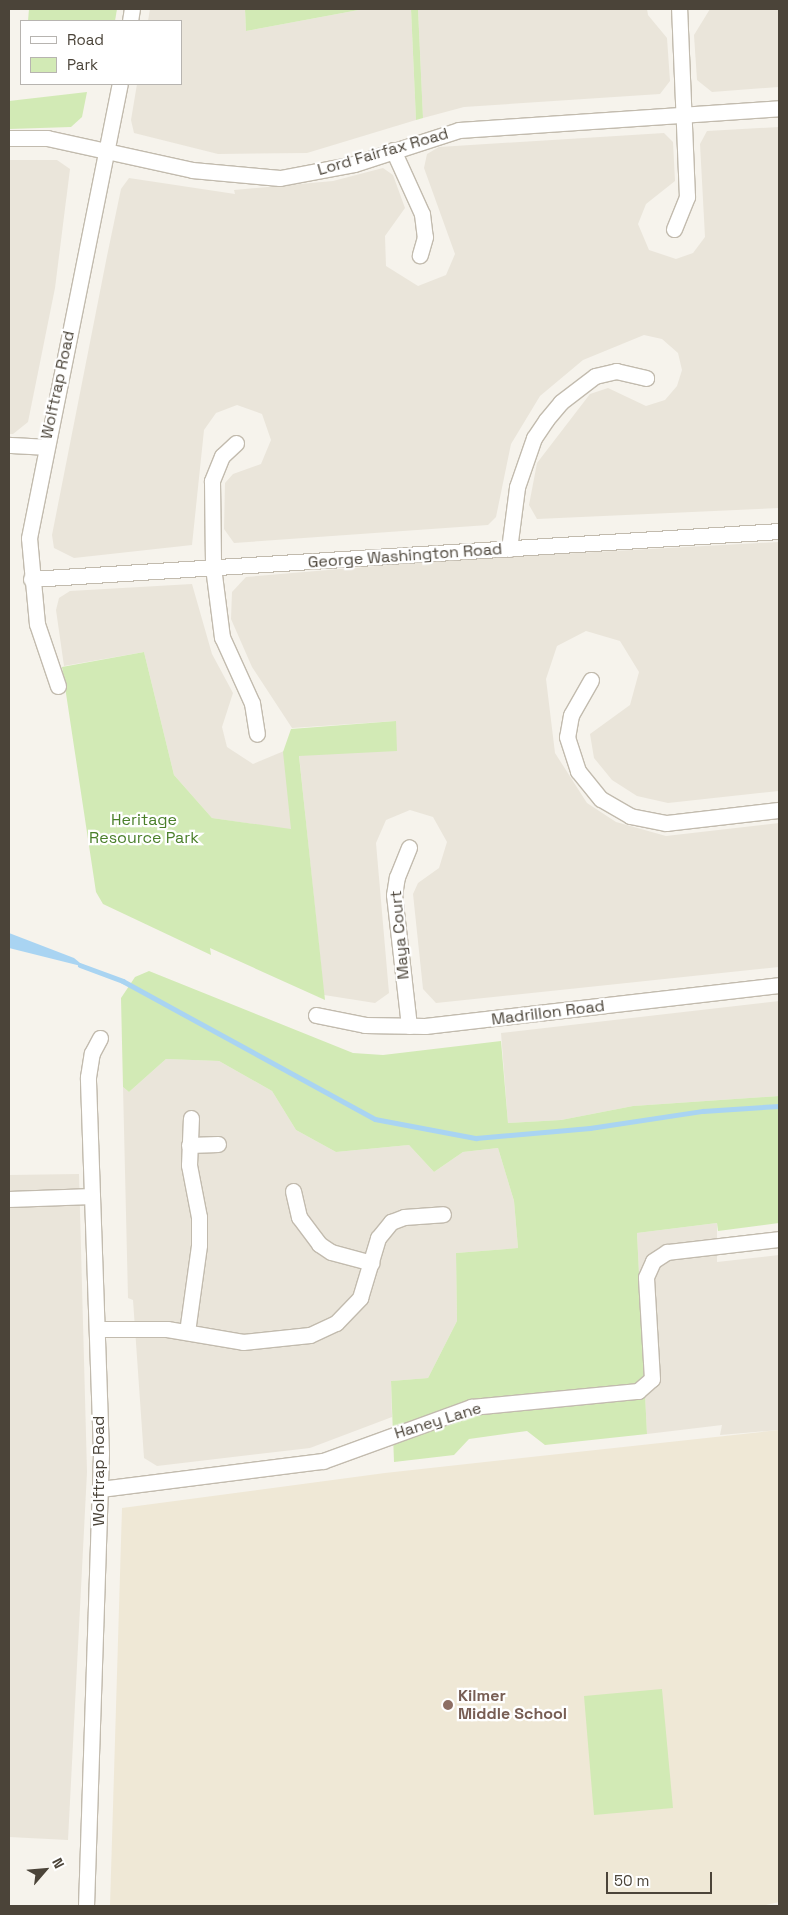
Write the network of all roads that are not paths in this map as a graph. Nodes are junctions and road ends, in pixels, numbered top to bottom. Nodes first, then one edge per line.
1 (679, 9) edge
2 (120, 85) edge
3 (779, 108) edge
4 (685, 114) junction
5 (9, 138) edge
6 (394, 150) junction
7 (108, 153) junction
8 (674, 229) dead end
9 (420, 255) dead end
10 (646, 378) dead end
11 (236, 443) dead end
12 (9, 445) edge
13 (46, 447) junction
14 (779, 531) edge
15 (509, 549) junction
16 (213, 568) junction
17 (31, 579) junction
18 (591, 680) dead end
19 (58, 686) dead end
20 (257, 734) dead end
21 (779, 810) edge
22 (409, 847) dead end
23 (779, 985) edge
24 (316, 1015) dead end
25 (409, 1026) junction
26 (100, 1038) dead end
27 (191, 1118) dead end
28 (218, 1144) dead end
29 (189, 1145) junction
30 (293, 1191) dead end
31 (92, 1196) junction
32 (9, 1199) edge
33 (443, 1214) dead end
34 (779, 1239) edge
35 (372, 1264) junction
36 (97, 1330) junction
37 (187, 1332) junction
38 (100, 1489) junction
39 (86, 1906) edge

1 - 4 street
2 - 7 street, Wolftrap Road
3 - 4 street, Lord Fairfax Road
4 - 6 street, Lord Fairfax Road
4 - 8 street
5 - 7 street, Lord Fairfax Road
6 - 7 street, Lord Fairfax Road
6 - 9 street
7 - 13 street, Wolftrap Road
10 - 15 street
11 - 16 street
12 - 13 street
13 - 17 street, Wolftrap Road
14 - 15 street, George Washington Road
15 - 16 street, George Washington Road
16 - 17 street, George Washington Road
16 - 20 street
17 - 19 street, Wolftrap Road
18 - 21 street
22 - 25 street, Maya Court
23 - 25 street, Madrillon Road
24 - 25 street, Madrillon Road
26 - 31 street, Wolftrap Road
27 - 29 street
28 - 29 street
29 - 37 street
30 - 35 street
31 - 32 street
31 - 36 street, Wolftrap Road
33 - 35 street
34 - 38 street, Haney Lane
35 - 37 street
36 - 37 street
36 - 38 street, Wolftrap Road
38 - 39 street, Wolftrap Road

